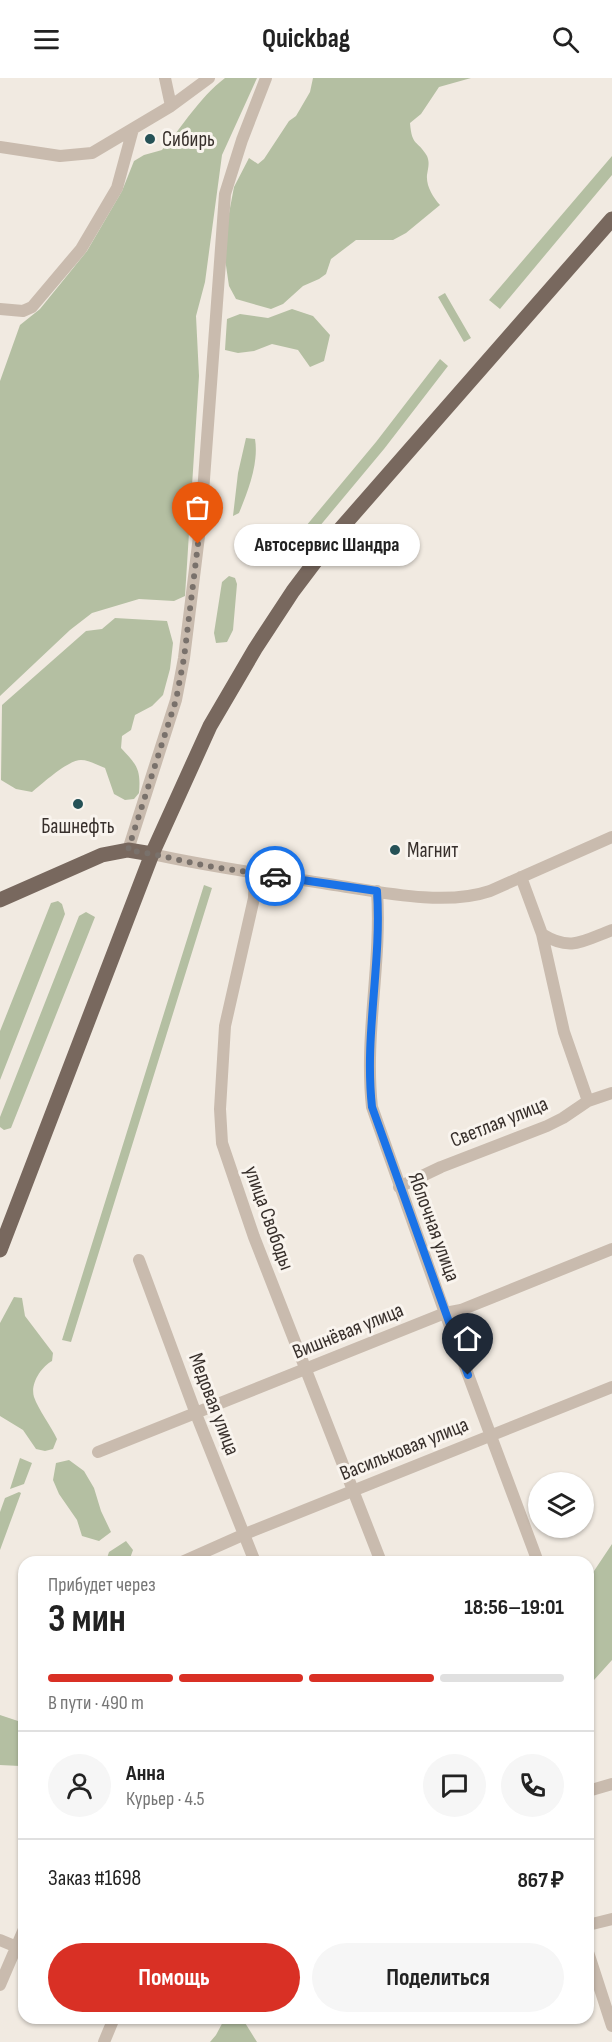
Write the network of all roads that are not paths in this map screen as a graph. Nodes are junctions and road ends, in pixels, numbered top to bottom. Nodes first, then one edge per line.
1 (165, 78) edge
2 (209, 78) edge
3 (266, 78) edge
4 (171, 106) junction
5 (133, 129) junction
6 (0, 147) edge
7 (612, 219) edge
8 (0, 309) edge
9 (612, 837) edge
10 (128, 850) junction
11 (152, 854) junction
12 (255, 873) junction
13 (521, 877) junction
14 (377, 891) junction
15 (0, 900) edge
16 (612, 930) edge
17 (542, 934) junction
18 (612, 1093) edge
19 (588, 1101) junction
20 (399, 1187) junction
21 (612, 1249) edge
22 (0, 1250) edge
23 (139, 1260) dead end
24 (445, 1313) junction
25 (306, 1369) junction
26 (612, 1386) edge
27 (196, 1414) junction
28 (491, 1436) junction
29 (98, 1452) dead end
30 (354, 1490) junction
31 (245, 1534) junction
32 (194, 1556) edge
33 (253, 1556) edge
34 (379, 1556) edge
35 (536, 1556) edge
36 (612, 1784) edge
37 (594, 1789) edge
38 (612, 1919) edge
39 (594, 1924) edge
40 (0, 1940) edge
41 (18, 1947) edge
42 (18, 1952) edge
43 (594, 1970) edge
44 (0, 1984) edge
45 (112, 2024) edge
46 (612, 2026) edge
47 (104, 2042) edge

1 - 4 street
2 - 4 street
3 - 10 street
4 - 5 street
5 - 6 street
5 - 8 street
7 - 11 main road
9 - 13 street
10 - 11 main road
10 - 15 main road
11 - 12 street
11 - 22 main road
12 - 14 street
12 - 25 street, улица Свободы
13 - 14 street
13 - 17 street
14 - 20 street, Яблочная улица
16 - 17 street
17 - 19 street
18 - 19 street, Светлая улица
19 - 20 street, Светлая улица
20 - 24 street, Яблочная улица
21 - 24 street, Вишнёвая улица
23 - 27 street, Медовая улица
24 - 25 street, Вишнёвая улица
24 - 28 street, Яблочная улица
25 - 27 street, Вишнёвая улица
25 - 30 street, улица Свободы
26 - 28 street, Васильковая улица
27 - 29 street, Вишнёвая улица
27 - 31 street, Медовая улица
28 - 30 street, Васильковая улица
28 - 35 street, Яблочная улица
30 - 31 street, Васильковая улица
30 - 34 street, улица Свободы
31 - 32 street, Васильковая улица
31 - 33 street, Медовая улица
36 - 37 street
38 - 39 street
40 - 41 street
42 - 44 street
43 - 46 street
45 - 47 street

